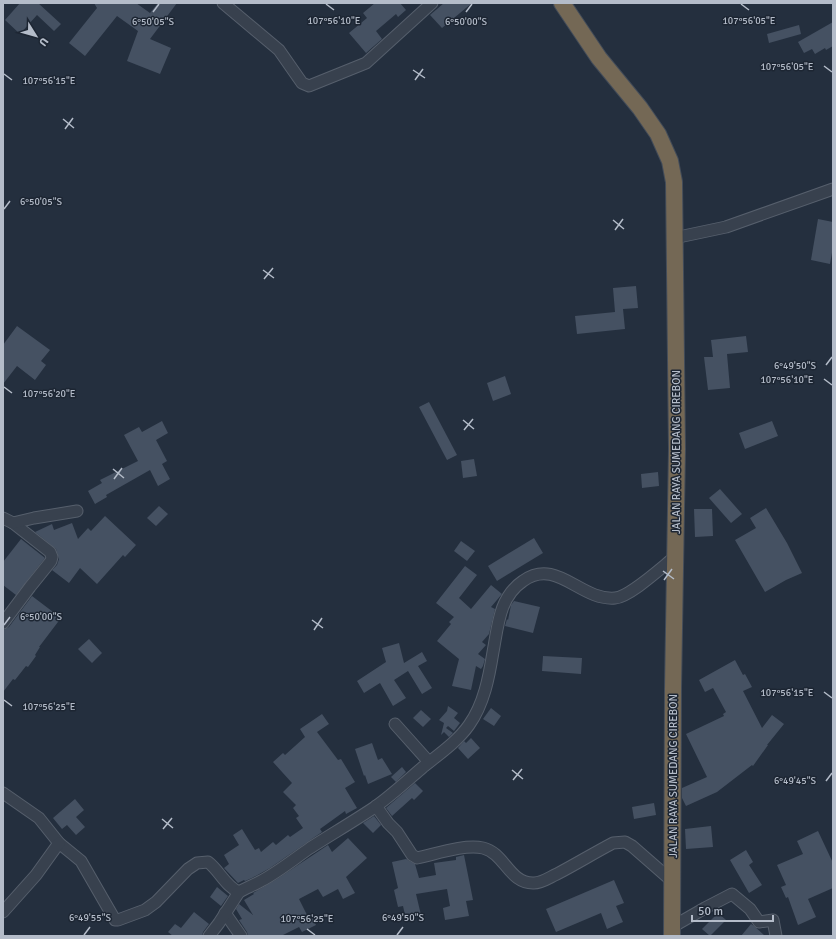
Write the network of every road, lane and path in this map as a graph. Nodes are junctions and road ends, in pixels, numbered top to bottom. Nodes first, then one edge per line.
1 (223, 3) edge
2 (432, 3) edge
3 (562, 3) edge
4 (833, 189) edge
5 (674, 238) junction
6 (77, 511) dead end
7 (8, 520) edge
8 (676, 556) junction
9 (3, 624) edge
10 (395, 724) dead end
11 (429, 762) junction
12 (3, 793) edge
13 (376, 806) junction
14 (59, 843) junction
15 (672, 881) junction
16 (239, 892) junction
17 (3, 912) edge
18 (225, 913) junction
19 (672, 932) edge
20 (209, 936) edge
21 (241, 936) edge
22 (776, 936) edge

1 - 2 street
3 - 5 highway, JALAN RAYA SUMEDANG CIREBON
4 - 5 street
5 - 8 highway, JALAN RAYA SUMEDANG CIREBON
6 - 7 street
7 - 9 street
8 - 11 street
8 - 15 highway, JALAN RAYA SUMEDANG CIREBON
10 - 11 street
11 - 13 street
12 - 14 street
13 - 15 street
13 - 16 street
14 - 16 street
14 - 17 street
15 - 19 highway, JALAN RAYA SUMEDANG CIREBON
16 - 18 street
18 - 20 street
18 - 21 street
19 - 22 street

